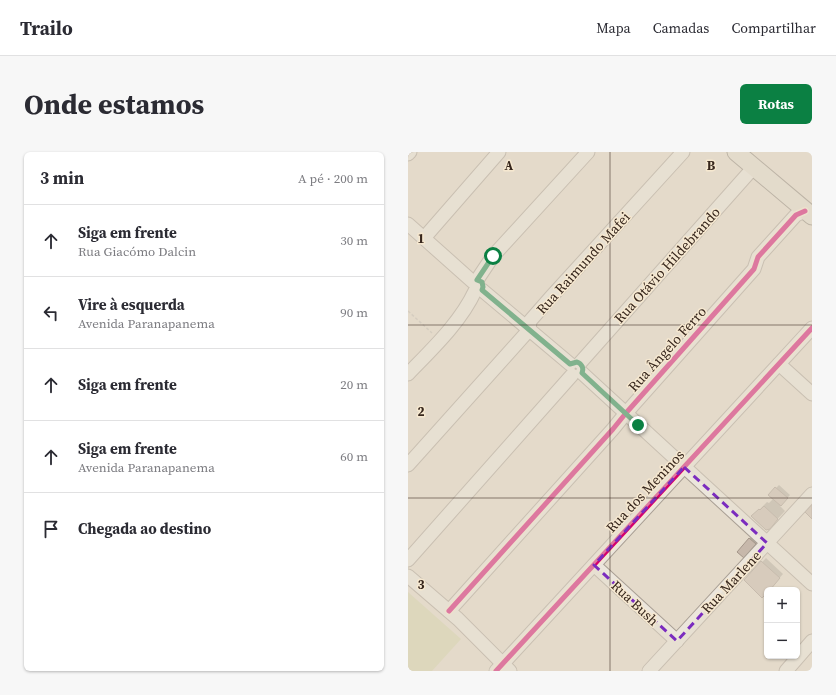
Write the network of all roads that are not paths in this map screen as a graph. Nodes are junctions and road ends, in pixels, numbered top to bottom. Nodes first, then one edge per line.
1 (410, 152) edge
2 (499, 152) edge
3 (588, 152) edge
4 (684, 152) edge
5 (736, 152) edge
6 (408, 154) edge
7 (754, 167) junction
8 (810, 211) edge
9 (408, 224) edge
10 (424, 238) junction
11 (477, 286) junction
12 (812, 328) edge
13 (529, 330) junction
14 (779, 364) junction
15 (576, 369) junction
16 (408, 374) edge
17 (812, 394) edge
18 (626, 413) junction
19 (408, 465) edge
20 (684, 467) junction
21 (812, 494) edge
22 (767, 543) junction
23 (408, 560) edge
24 (594, 565) junction
25 (408, 576) edge
26 (812, 584) edge
27 (449, 611) junction
28 (677, 641) junction
29 (812, 641) edge
30 (503, 669) edge
31 (649, 671) edge
32 (786, 671) edge

1 - 6 street
2 - 10 street
3 - 11 street
4 - 13 street, Rua Raimundo Mafei
5 - 7 main road
7 - 8 main road
7 - 15 street, Rua Otávio Hildebrando
8 - 18 street, Rua Ângelo Ferro
9 - 10 street
10 - 11 street
11 - 13 street
11 - 16 street
12 - 14 street, Rua dos Meninos
13 - 15 street
13 - 19 street, Rua Raimundo Mafei
14 - 17 street
14 - 20 street, Rua dos Meninos
15 - 18 street
15 - 23 street, Rua Otávio Hildebrando
18 - 20 street
18 - 27 street, Rua Ângelo Ferro
20 - 22 street
20 - 24 street, Rua dos Meninos
21 - 22 street, Rua Marlene
22 - 26 street
22 - 28 street, Rua Marlene
24 - 28 street, Rua Bush
24 - 30 street, Rua dos Meninos
25 - 27 street
27 - 30 street
28 - 31 street, Rua Marlene
29 - 32 street

